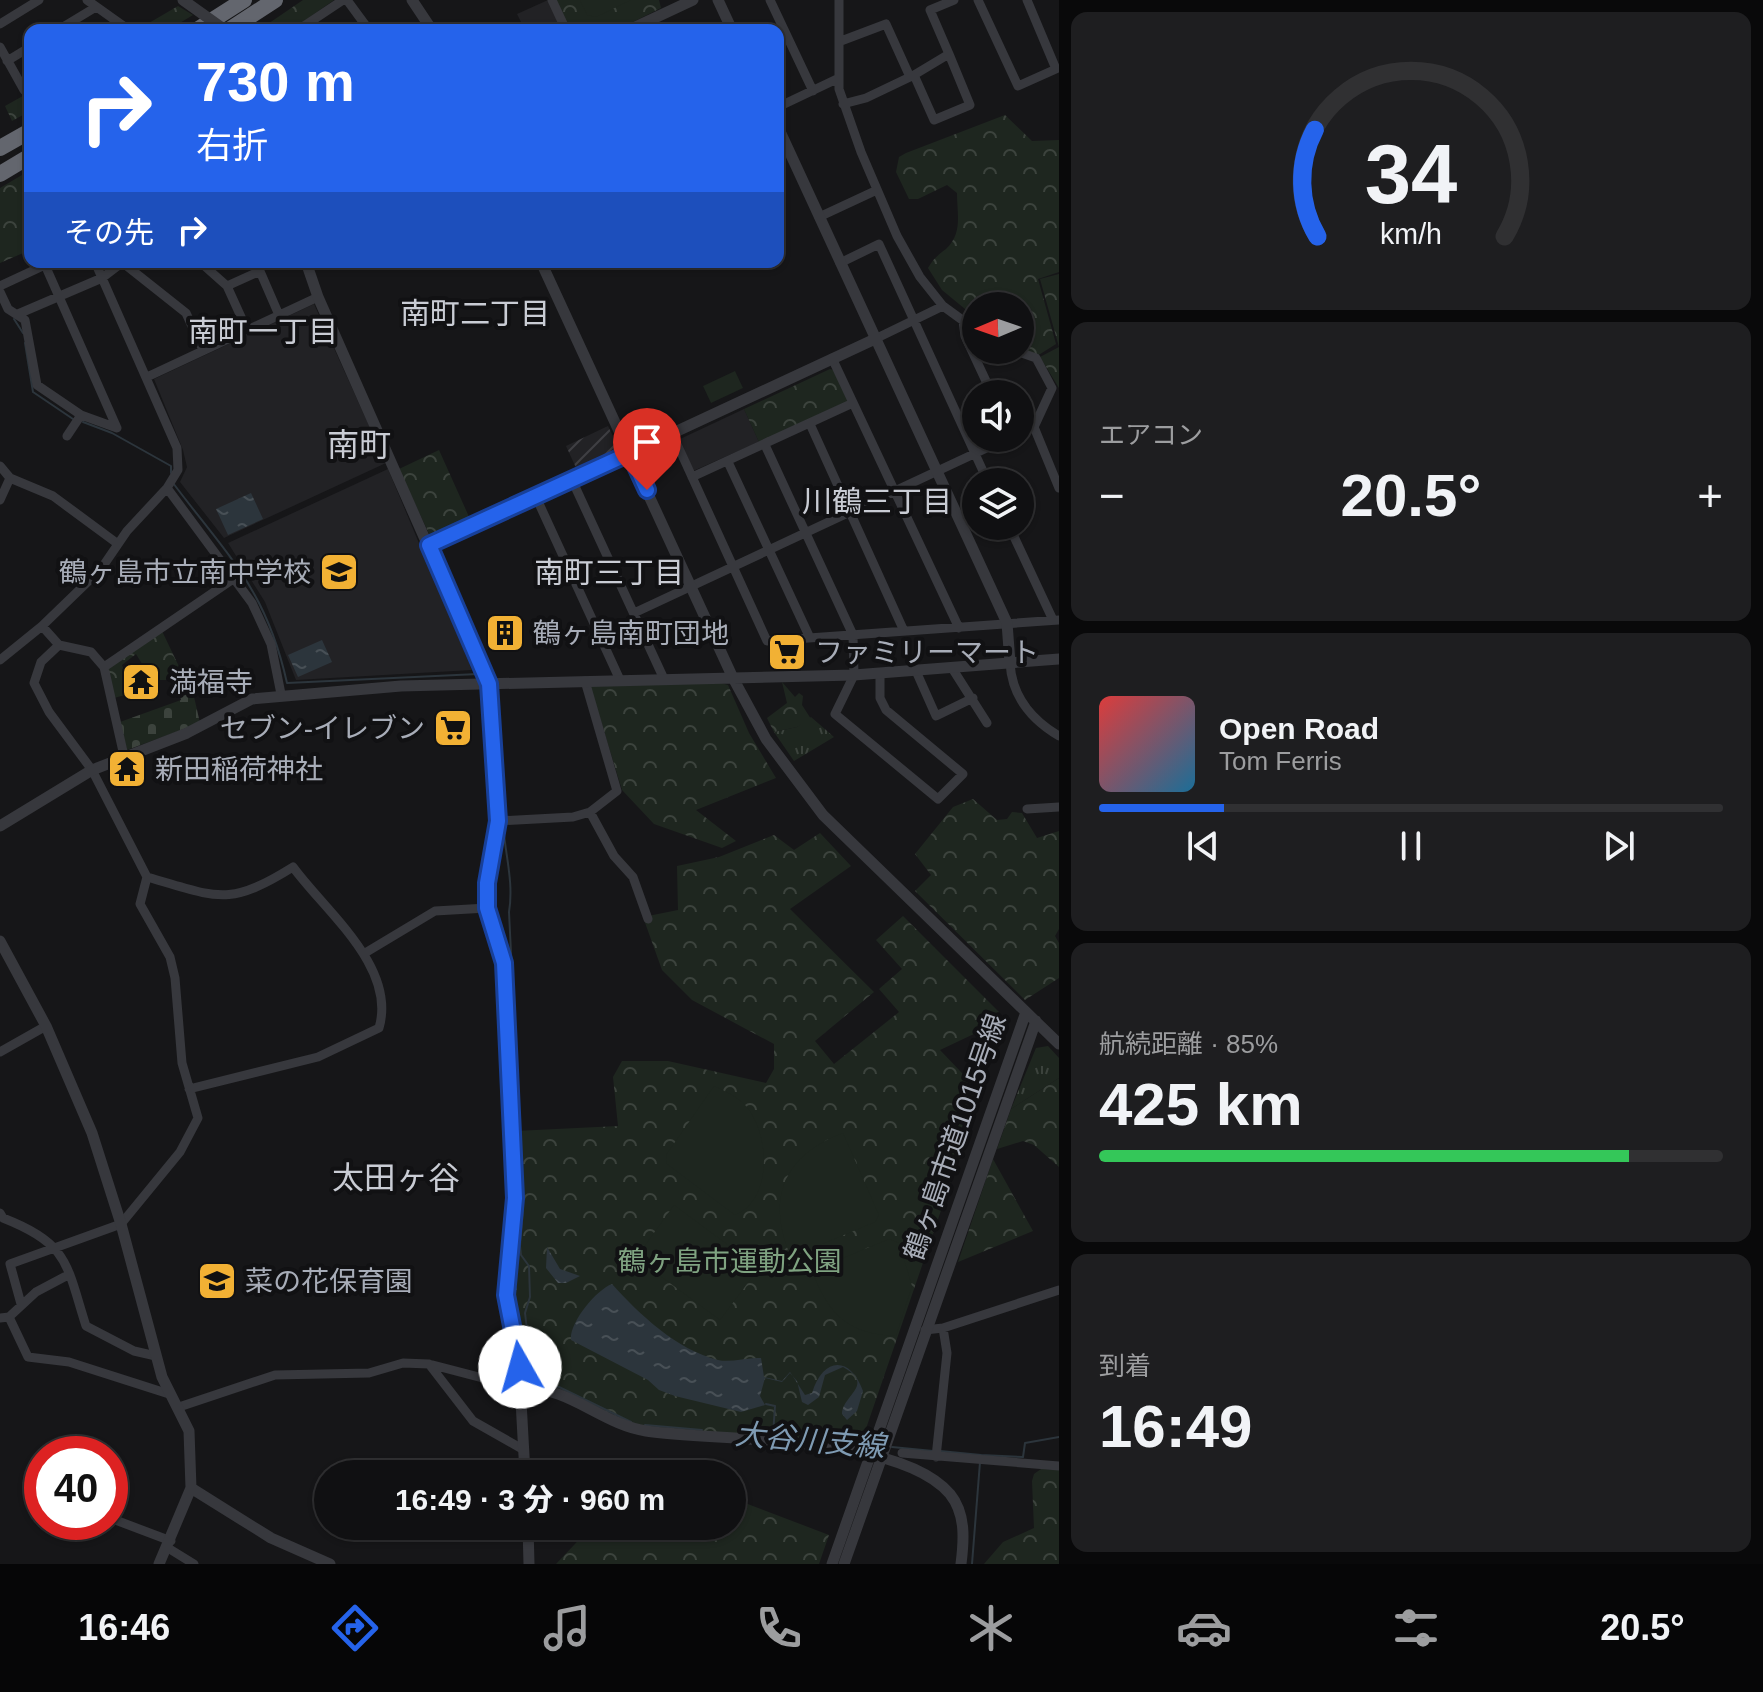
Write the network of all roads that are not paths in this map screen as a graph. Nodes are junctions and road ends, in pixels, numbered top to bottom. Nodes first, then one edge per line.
1 (39, 0) edge
2 (183, 0) edge
3 (244, 0) edge
4 (275, 0) edge
5 (345, 0) edge
6 (412, 0) edge
7 (552, 0) edge
8 (693, 0) edge
9 (718, 0) edge
10 (770, 0) edge
11 (839, 0) edge
12 (954, 0) edge
13 (978, 0) edge
14 (1027, 0) edge
15 (92, 3) edge
16 (0, 24) edge
17 (66, 24) edge
18 (121, 24) edge
19 (206, 24) edge
20 (219, 24) edge
21 (238, 24) edge
22 (307, 24) edge
23 (364, 24) edge
24 (428, 24) edge
25 (563, 24) edge
26 (642, 24) edge
27 (729, 24) edge
28 (781, 24) edge
29 (784, 30) edge
30 (841, 41) junction
31 (0, 47) edge
32 (24, 51) edge
33 (949, 54) junction
34 (7, 61) junction
35 (912, 76) junction
36 (839, 78) junction
37 (24, 90) edge
38 (813, 91) junction
39 (784, 104) edge
40 (843, 104) junction
41 (24, 134) edge
42 (784, 140) edge
43 (0, 146) edge
44 (24, 156) edge
45 (24, 157) edge
46 (0, 167) edge
47 (0, 174) edge
48 (877, 190) junction
49 (819, 217) junction
50 (840, 263) junction
51 (39, 268) edge
52 (46, 268) edge
53 (98, 268) edge
54 (115, 268) edge
55 (130, 268) edge
56 (207, 268) edge
57 (255, 268) edge
58 (259, 268) edge
59 (308, 268) edge
60 (544, 268) edge
61 (102, 278) junction
62 (227, 286) junction
63 (0, 289) edge
64 (59, 296) junction
65 (318, 297) junction
66 (943, 306) junction
67 (4, 312) edge
68 (18, 314) junction
69 (279, 315) junction
70 (962, 320) edge
71 (913, 321) junction
72 (247, 330) junction
73 (875, 339) junction
74 (203, 350) junction
75 (832, 358) junction
76 (1034, 359) edge
77 (147, 377) junction
78 (1055, 393) edge
79 (853, 403) junction
80 (81, 415) junction
81 (810, 424) junction
82 (1034, 427) joint
83 (672, 433) junction
84 (67, 436) dead end
85 (765, 445) junction
86 (979, 452) edge
87 (630, 453) junction
88 (975, 454) junction
89 (728, 462) junction
90 (0, 466) edge
91 (982, 468) edge
92 (938, 471) junction
93 (692, 477) junction
94 (10, 478) junction
95 (572, 480) junction
96 (167, 488) junction
97 (1059, 488) edge
98 (894, 491) junction
99 (536, 497) junction
100 (0, 500) edge
101 (851, 511) junction
102 (807, 532) junction
103 (1016, 540) edge
104 (118, 544) junction
105 (429, 545) junction
106 (769, 549) junction
107 (733, 566) junction
108 (236, 577) junction
109 (690, 586) junction
110 (634, 613) junction
111 (1056, 620) edge
112 (1007, 623) junction
113 (42, 626) junction
114 (959, 628) junction
115 (904, 631) junction
116 (853, 635) junction
117 (810, 638) junction
118 (59, 645) junction
119 (1059, 659) edge
120 (0, 660) edge
121 (1010, 663) junction
122 (104, 667) junction
123 (952, 668) junction
124 (916, 671) junction
125 (880, 674) junction
126 (854, 675) junction
127 (487, 677) junction
128 (733, 678) junction
129 (664, 679) junction
130 (620, 680) junction
131 (585, 681) junction
132 (281, 694) junction
133 (973, 698) junction
134 (987, 723) dead end
135 (1059, 736) edge
136 (124, 756) junction
137 (92, 770) junction
138 (1059, 807) edge
139 (1027, 809) dead end
140 (590, 812) junction
141 (498, 821) junction
142 (0, 826) edge
143 (147, 877) junction
144 (487, 908) junction
145 (648, 919) dead end
146 (0, 941) edge
147 (365, 953) junction
148 (1026, 1012) junction
149 (1036, 1021) junction
150 (46, 1026) junction
151 (1059, 1044) edge
152 (0, 1052) edge
153 (189, 1089) junction
154 (0, 1213) edge
155 (121, 1224) junction
156 (58, 1250) junction
157 (68, 1275) junction
158 (1059, 1290) edge
159 (21, 1304) junction
160 (4, 1318) edge
161 (943, 1328) junction
162 (925, 1330) junction
163 (156, 1356) junction
164 (429, 1364) junction
165 (521, 1388) junction
166 (169, 1394) junction
167 (179, 1407) junction
168 (524, 1450) junction
169 (902, 1453) dead end
170 (876, 1457) junction
171 (936, 1457) junction
172 (524, 1460) edge
173 (1059, 1466) edge
174 (191, 1488) junction
175 (128, 1526) edge
176 (528, 1540) edge
177 (170, 1545) junction
178 (159, 1564) edge
179 (194, 1564) edge
180 (330, 1564) edge
181 (529, 1564) edge
182 (832, 1564) edge
183 (844, 1564) edge
184 (961, 1564) edge

1 - 16 street
2 - 20 street, bridge
3 - 19 highway
4 - 21 highway
5 - 22 street
5 - 23 street
6 - 24 street
7 - 25 street
8 - 26 street
9 - 27 street
10 - 28 street
11 - 30 street
12 - 33 street
13 - 14 street
15 - 17 street
15 - 18 street
29 - 38 street
30 - 35 street
30 - 36 street
31 - 34 street
32 - 34 street
33 - 35 street
33 - 35 street
34 - 37 street
35 - 40 street
36 - 38 street
36 - 40 street
38 - 39 street
40 - 48 street
41 - 43 highway
42 - 49 street
44 - 46 highway
45 - 47 highway
48 - 49 street
48 - 66 street
49 - 50 street
50 - 71 street
50 - 73 street
51 - 63 street
52 - 64 street
53 - 61 street
54 - 61 street
55 - 74 street
56 - 62 street
57 - 62 street
58 - 69 street
59 - 65 street
60 - 87 street, 鶴ヶ島市道1015号線
61 - 64 street
61 - 77 street
62 - 72 street
63 - 67 street
64 - 68 street
64 - 80 street
65 - 69 street
65 - 105 street
66 - 70 street
66 - 71 street
67 - 68 street
68 - 80 street
69 - 72 street
71 - 73 street
71 - 88 street
72 - 74 street
73 - 75 street
73 - 92 street
74 - 77 street
75 - 79 street
75 - 83 street
76 - 78 street
77 - 96 street
78 - 82 street
79 - 81 street
79 - 98 street
80 - 84 street
81 - 85 street
81 - 101 street
82 - 97 street
83 - 87 street
83 - 93 street
85 - 89 street
85 - 102 street
86 - 88 street
87 - 95 street
87 - 109 street, 鶴ヶ島市道1015号線
88 - 91 street
88 - 92 street
89 - 93 street
89 - 106 street
90 - 94 street
92 - 98 street
92 - 112 street
93 - 107 street
94 - 100 street
94 - 104 street
95 - 99 street
95 - 110 street
96 - 104 street
96 - 108 street
98 - 101 street
98 - 114 street
99 - 105 street
99 - 130 street
101 - 102 street
101 - 115 street
102 - 106 street
102 - 116 street
103 - 111 street
104 - 113 street
105 - 127 street
106 - 107 street
106 - 117 street
107 - 109 street
107 - 117 street
108 - 122 street
108 - 132 street
109 - 110 street
109 - 128 street, 鶴ヶ島市道1015号線
110 - 129 street
111 - 112 street
112 - 114 street
112 - 121 street
113 - 118 street
113 - 120 street
114 - 115 street
115 - 116 street
116 - 117 street
116 - 126 street
118 - 122 street
118 - 137 street
119 - 121 street
121 - 123 street
121 - 135 street
122 - 136 street
123 - 124 street
123 - 133 street
124 - 125 street
124 - 133 street
125 - 126 street
125 - 126 street
126 - 128 street
127 - 131 street
127 - 132 street
127 - 141 street
128 - 129 street
128 - 148 street, 鶴ヶ島市道1015号線
129 - 130 street
130 - 131 street
131 - 140 street
132 - 136 street
133 - 134 street
136 - 137 street
137 - 142 street
137 - 143 street
138 - 139 street
140 - 141 street
140 - 145 street
141 - 144 street
143 - 147 street
143 - 153 street
144 - 147 street
144 - 165 street
146 - 150 street
147 - 153 street
148 - 149 street
148 - 170 street, 鶴ヶ島市道1015号線
149 - 151 street
149 - 162 street, 鶴ヶ島市道1015号線
150 - 152 street
150 - 155 street
153 - 155 street
154 - 156 street
155 - 156 street
155 - 163 street
156 - 157 street
156 - 159 street
157 - 159 street
157 - 163 street
158 - 161 street
159 - 160 street
160 - 166 street
161 - 162 street
161 - 171 street
162 - 170 street, 鶴ヶ島市道1015号線
163 - 166 street
164 - 165 street
164 - 167 street
164 - 168 street
165 - 168 street
165 - 170 street
166 - 167 street
167 - 174 street
168 - 172 street
169 - 171 street
170 - 182 street, 鶴ヶ島市道1015号線
170 - 183 street, 鶴ヶ島市道1015号線
170 - 184 street
171 - 173 street
174 - 177 street
174 - 180 street
175 - 177 street
176 - 181 street
177 - 178 street
177 - 179 street

